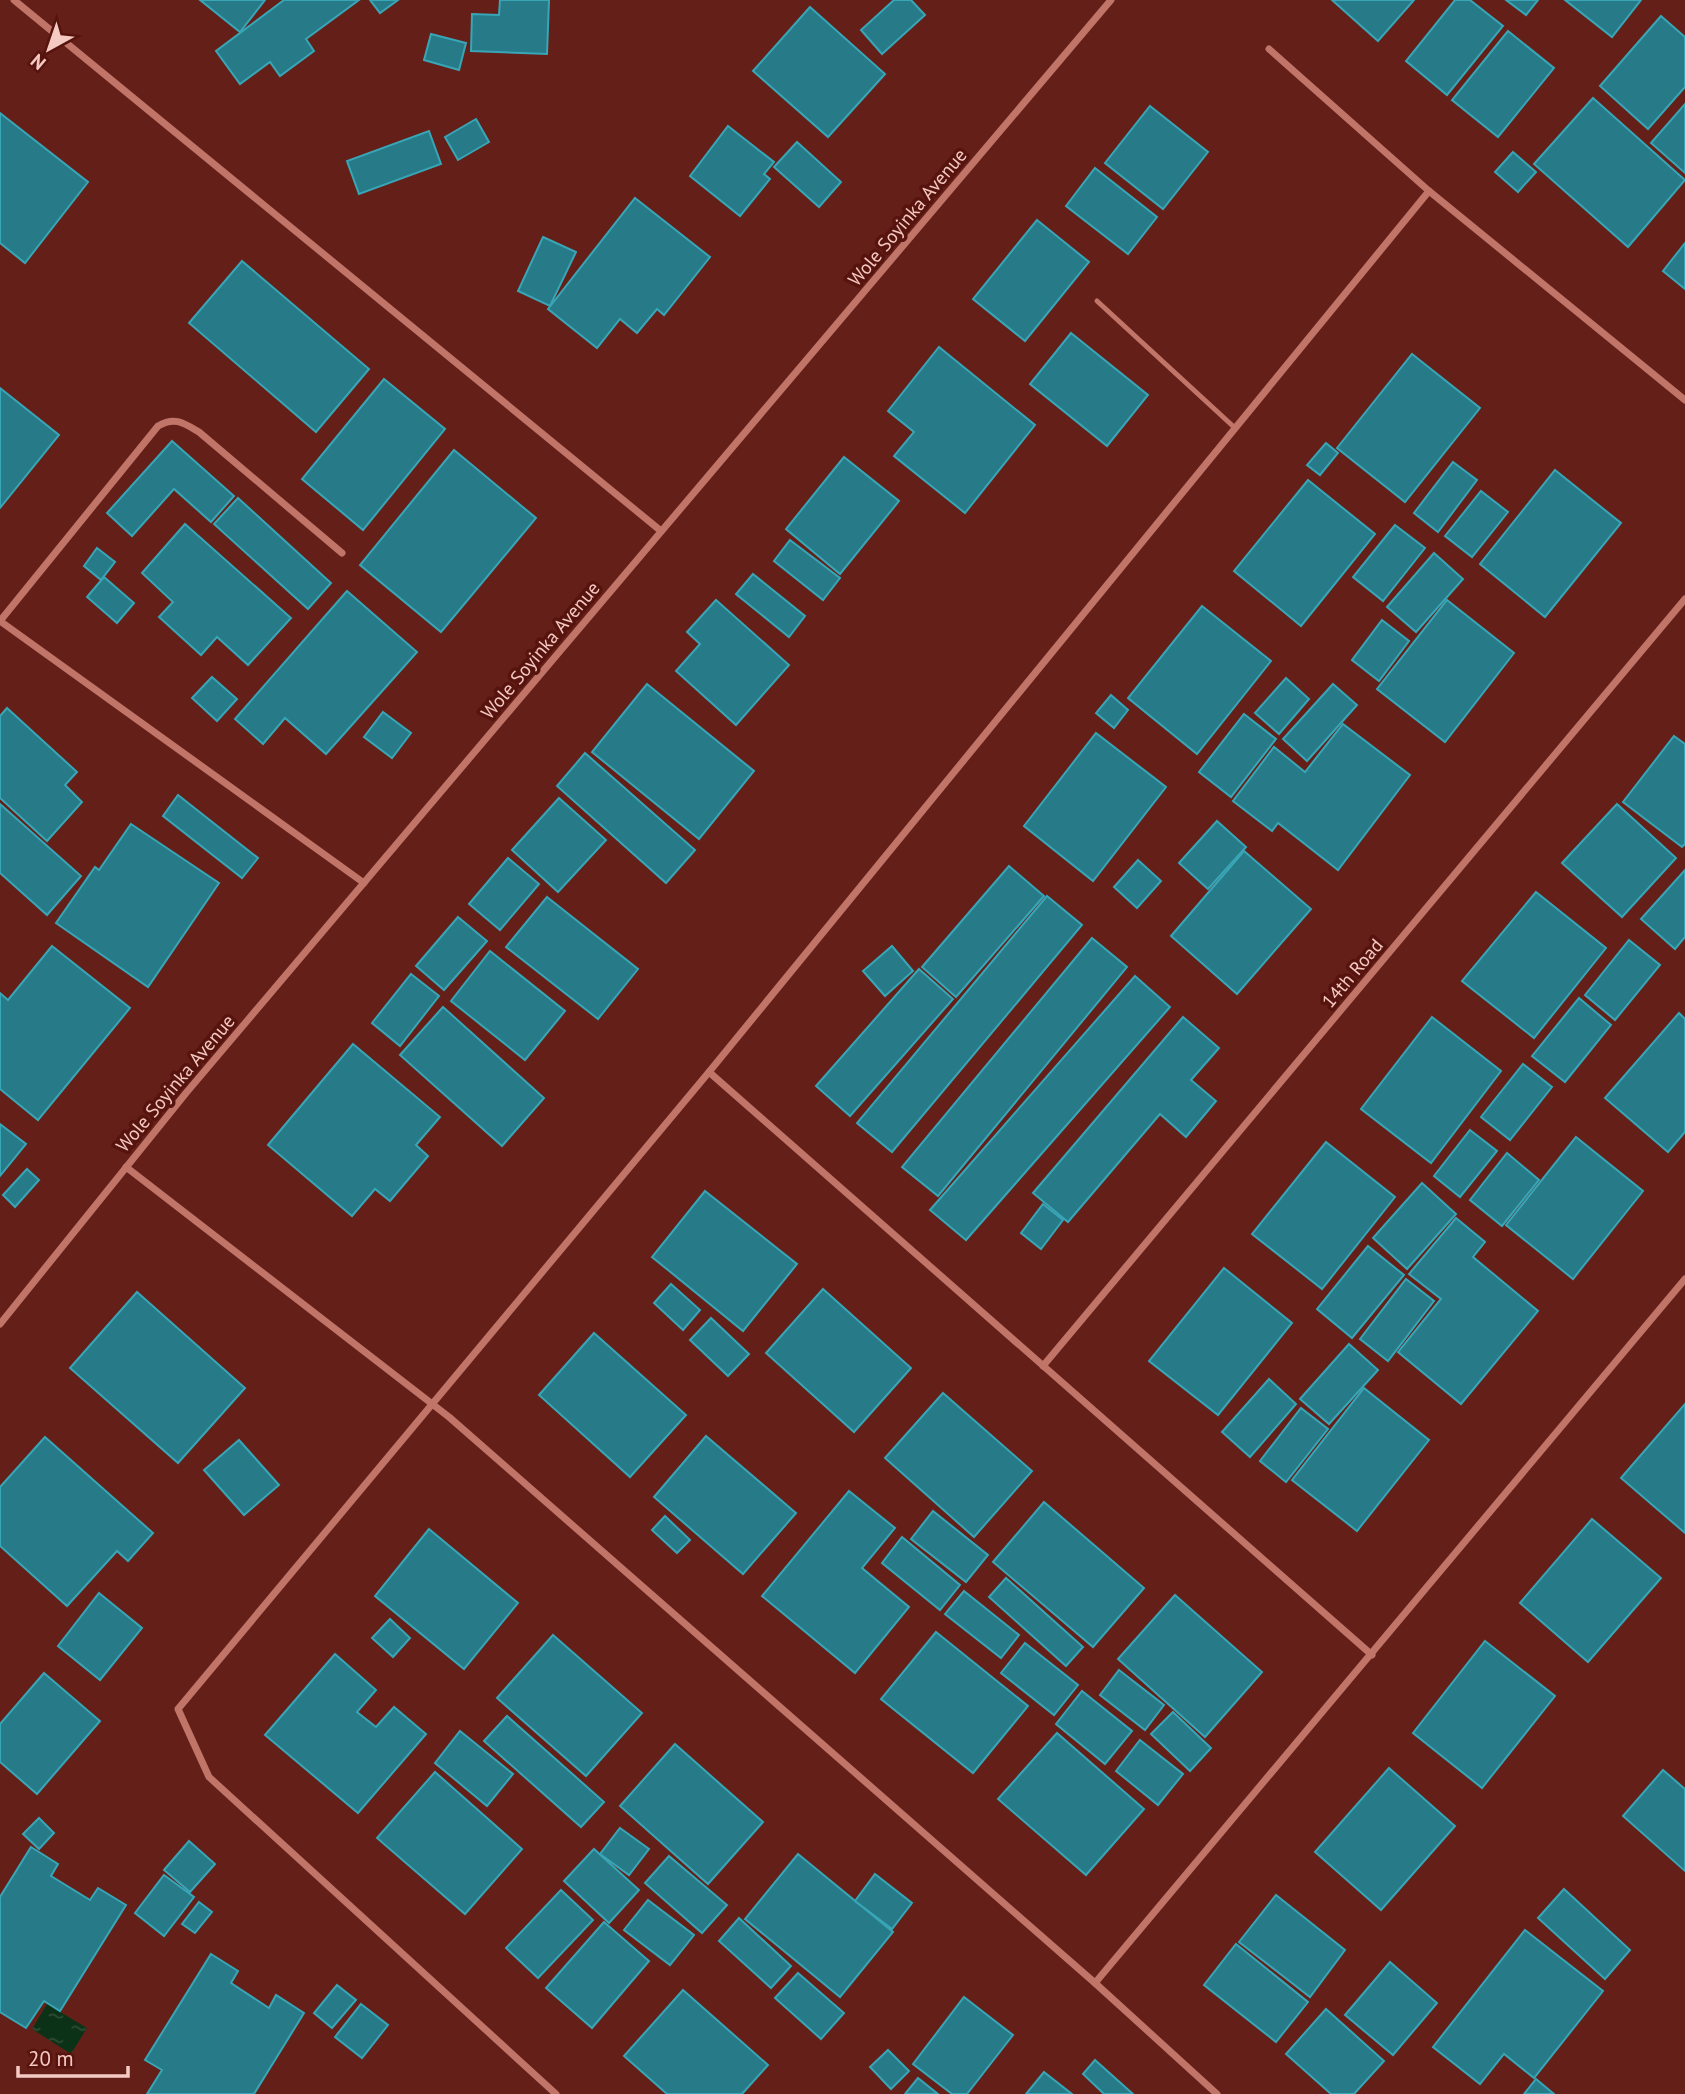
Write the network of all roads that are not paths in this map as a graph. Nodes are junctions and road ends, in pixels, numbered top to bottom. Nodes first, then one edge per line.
1 (13, 0) edge
2 (1111, 0) edge
3 (1269, 49) dead end
4 (1429, 191) junction
5 (1097, 301) dead end
6 (1685, 400) edge
7 (1236, 428) junction
8 (661, 531) junction
9 (342, 553) dead end
10 (1685, 599) edge
11 (0, 621) edge
12 (364, 883) junction
13 (709, 1072) junction
14 (126, 1167) junction
15 (1685, 1279) edge
16 (0, 1324) edge
17 (1044, 1366) junction
18 (432, 1404) junction
19 (1372, 1655) junction
20 (1096, 1983) junction
21 (556, 2094) edge
22 (1217, 2094) edge

1 - 8 street
2 - 8 street, Wole Soyinka Avenue
3 - 4 street
4 - 6 street
4 - 7 street
5 - 7 lane
7 - 13 street
8 - 12 street, Wole Soyinka Avenue
9 - 11 street
10 - 17 street, 14th Road
11 - 12 street
12 - 14 street, Wole Soyinka Avenue
13 - 17 street
13 - 18 street
14 - 16 street, Wole Soyinka Avenue
14 - 18 street
15 - 19 street
17 - 19 street
18 - 20 street
18 - 21 street
19 - 20 street
20 - 22 street

